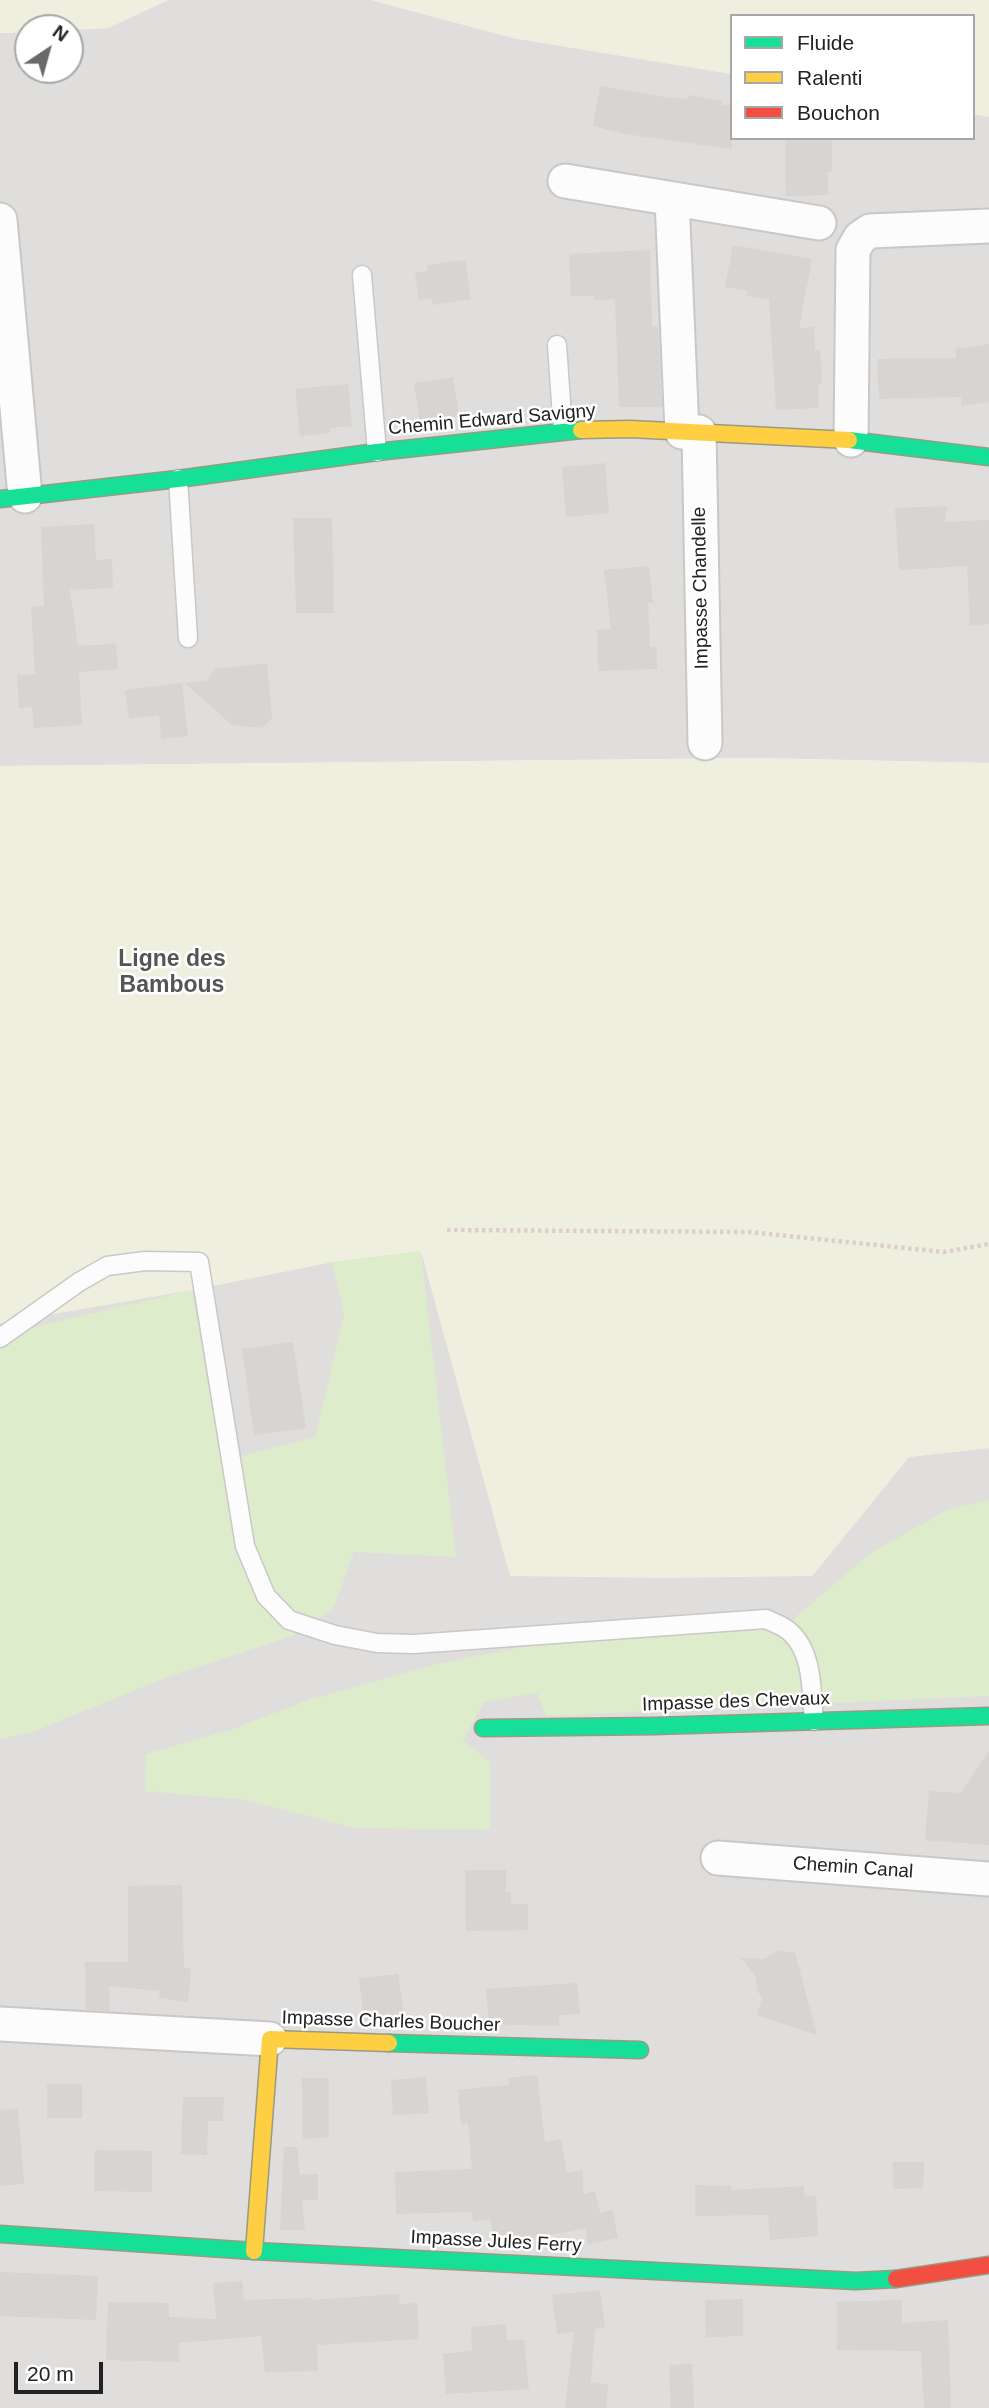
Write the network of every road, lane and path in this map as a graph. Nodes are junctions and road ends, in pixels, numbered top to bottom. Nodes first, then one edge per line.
1 (565, 181) dead end
2 (672, 199) junction
3 (0, 219) edge
4 (819, 223) dead end
5 (989, 226) edge
6 (362, 275) dead end
7 (557, 345) dead end
8 (563, 431) junction
9 (690, 432) junction
10 (851, 440) junction
11 (377, 452) junction
12 (989, 457) edge
13 (178, 479) junction
14 (13, 498) edge
15 (188, 638) dead end
16 (705, 743) dead end
17 (447, 1230) dead end
18 (989, 1244) edge
19 (0, 1338) edge
20 (989, 1716) edge
21 (814, 1721) junction
22 (483, 1728) dead end
23 (718, 1858) dead end
24 (989, 1879) edge
25 (0, 2024) edge
26 (270, 2039) junction
27 (640, 2050) dead end
28 (0, 2234) edge
29 (254, 2251) junction
30 (989, 2264) edge

1 - 2 street
2 - 4 street
2 - 9 street, Impasse Chandelle
3 - 14 street
5 - 10 street
6 - 11 lane
7 - 8 lane
8 - 9 street, Chemin Edward Savigny
8 - 11 street, Chemin Edward Savigny
9 - 10 street, Chemin Edward Savigny
9 - 16 street, Impasse Chandelle
10 - 12 street, Chemin Edward Savigny
11 - 13 street, Chemin Edward Savigny
13 - 14 street, Chemin Edward Savigny
13 - 15 lane
17 - 18 path
19 - 21 lane
20 - 21 street, Impasse des Chevaux
21 - 22 street, Impasse des Chevaux
23 - 24 street, Chemin Canal
25 - 26 street
26 - 27 street, Impasse Charles Boucher
26 - 29 street, Impasse Charles Boucher
28 - 29 street, Impasse Jules Ferry
29 - 30 street, Impasse Jules Ferry

